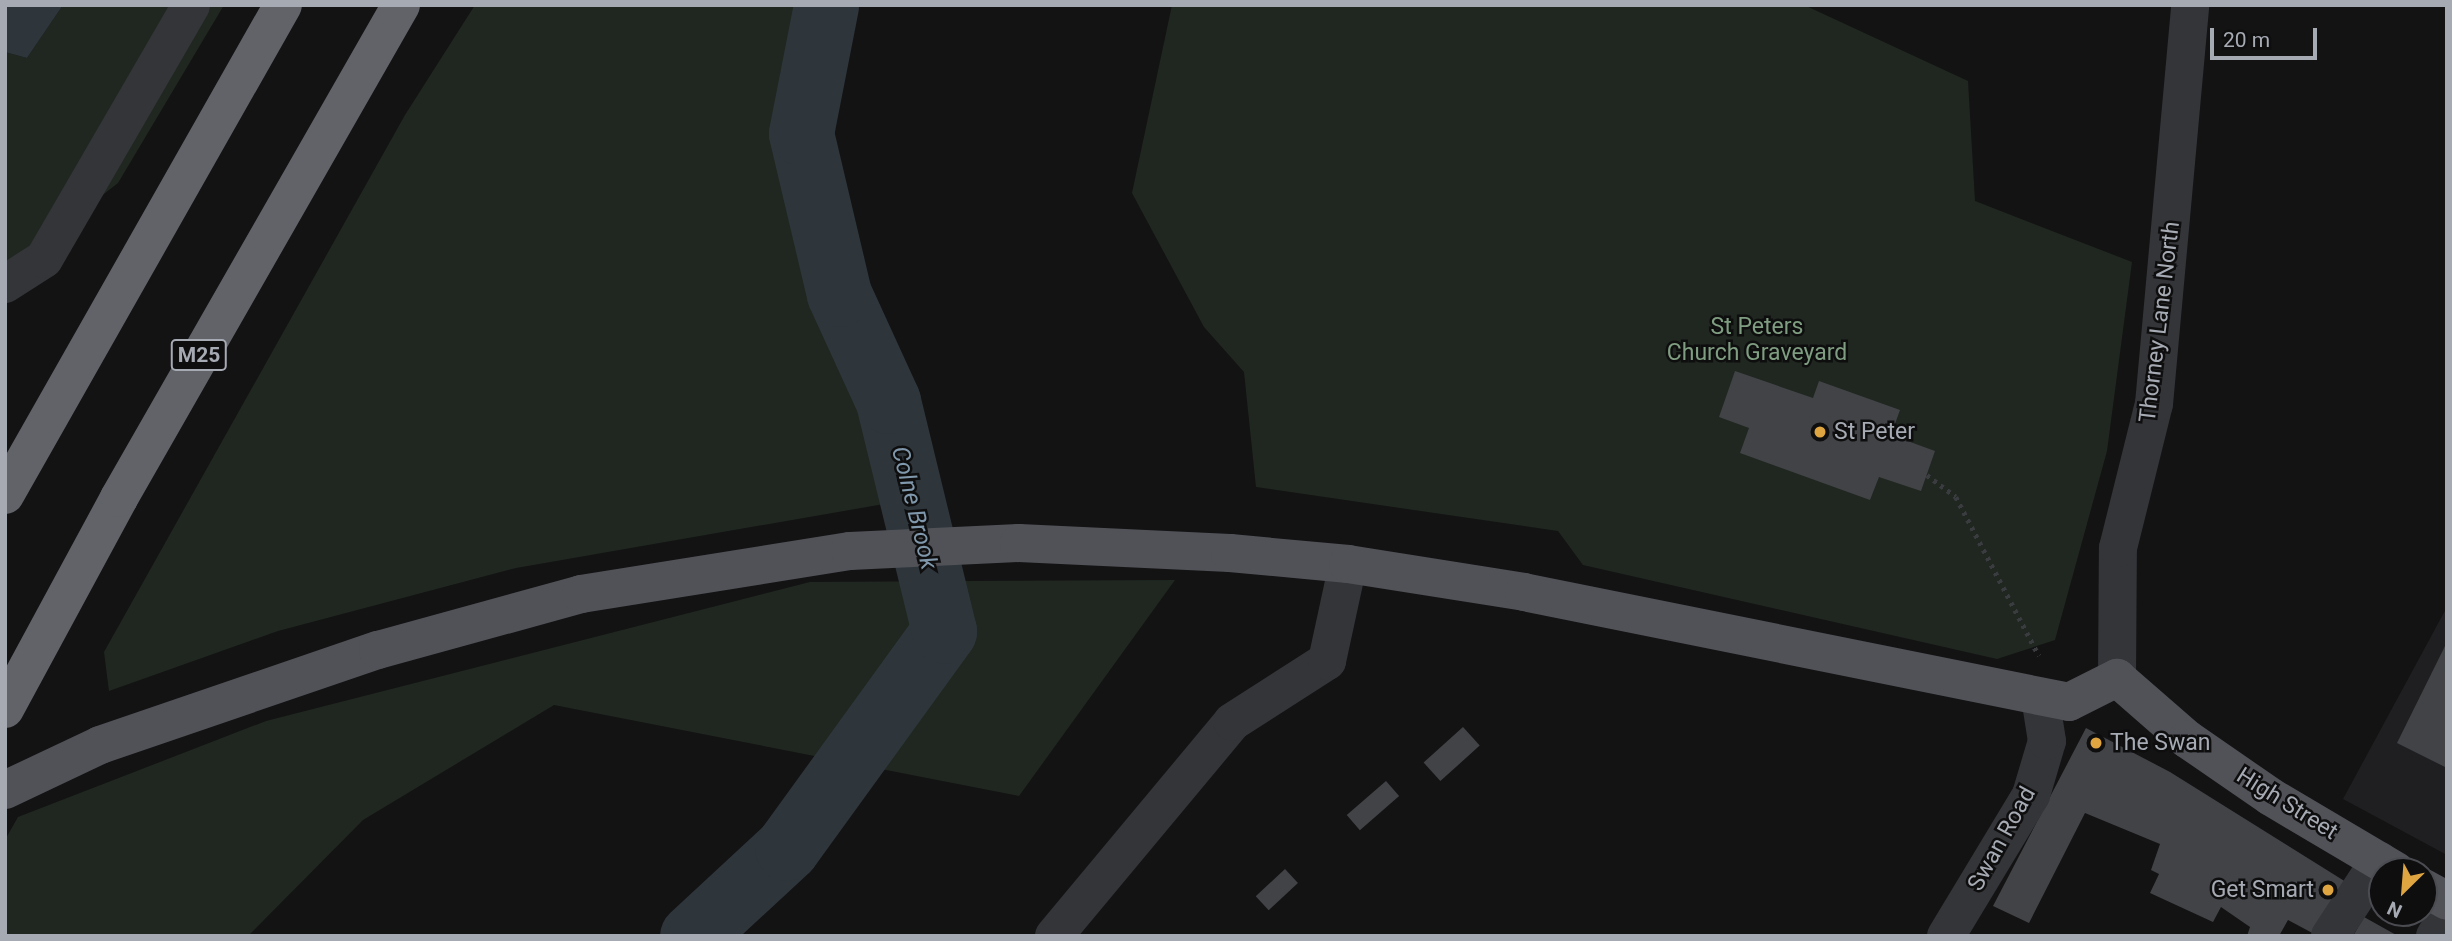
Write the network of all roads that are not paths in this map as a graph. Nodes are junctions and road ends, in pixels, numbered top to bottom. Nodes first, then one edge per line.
1 (191, 5) edge
2 (283, 5) edge
3 (401, 5) edge
4 (2190, 5) edge
5 (5, 284) edge
6 (5, 495) edge
7 (1348, 564) junction
8 (2117, 678) junction
9 (2055, 700) junction
10 (5, 709) edge
11 (5, 790) edge
12 (2372, 857) edge
13 (2368, 889) edge
14 (2447, 918) edge
15 (1054, 936) edge
16 (1946, 936) edge
17 (2330, 936) edge
18 (2435, 936) edge

1 - 5 street
2 - 6 highway
3 - 10 highway, M25
4 - 8 street, Thorney Lane North
7 - 9 main road
7 - 11 main road
7 - 15 street
8 - 9 main road
8 - 12 main road, High Street
9 - 16 street, Swan Road
13 - 17 street
14 - 18 street

